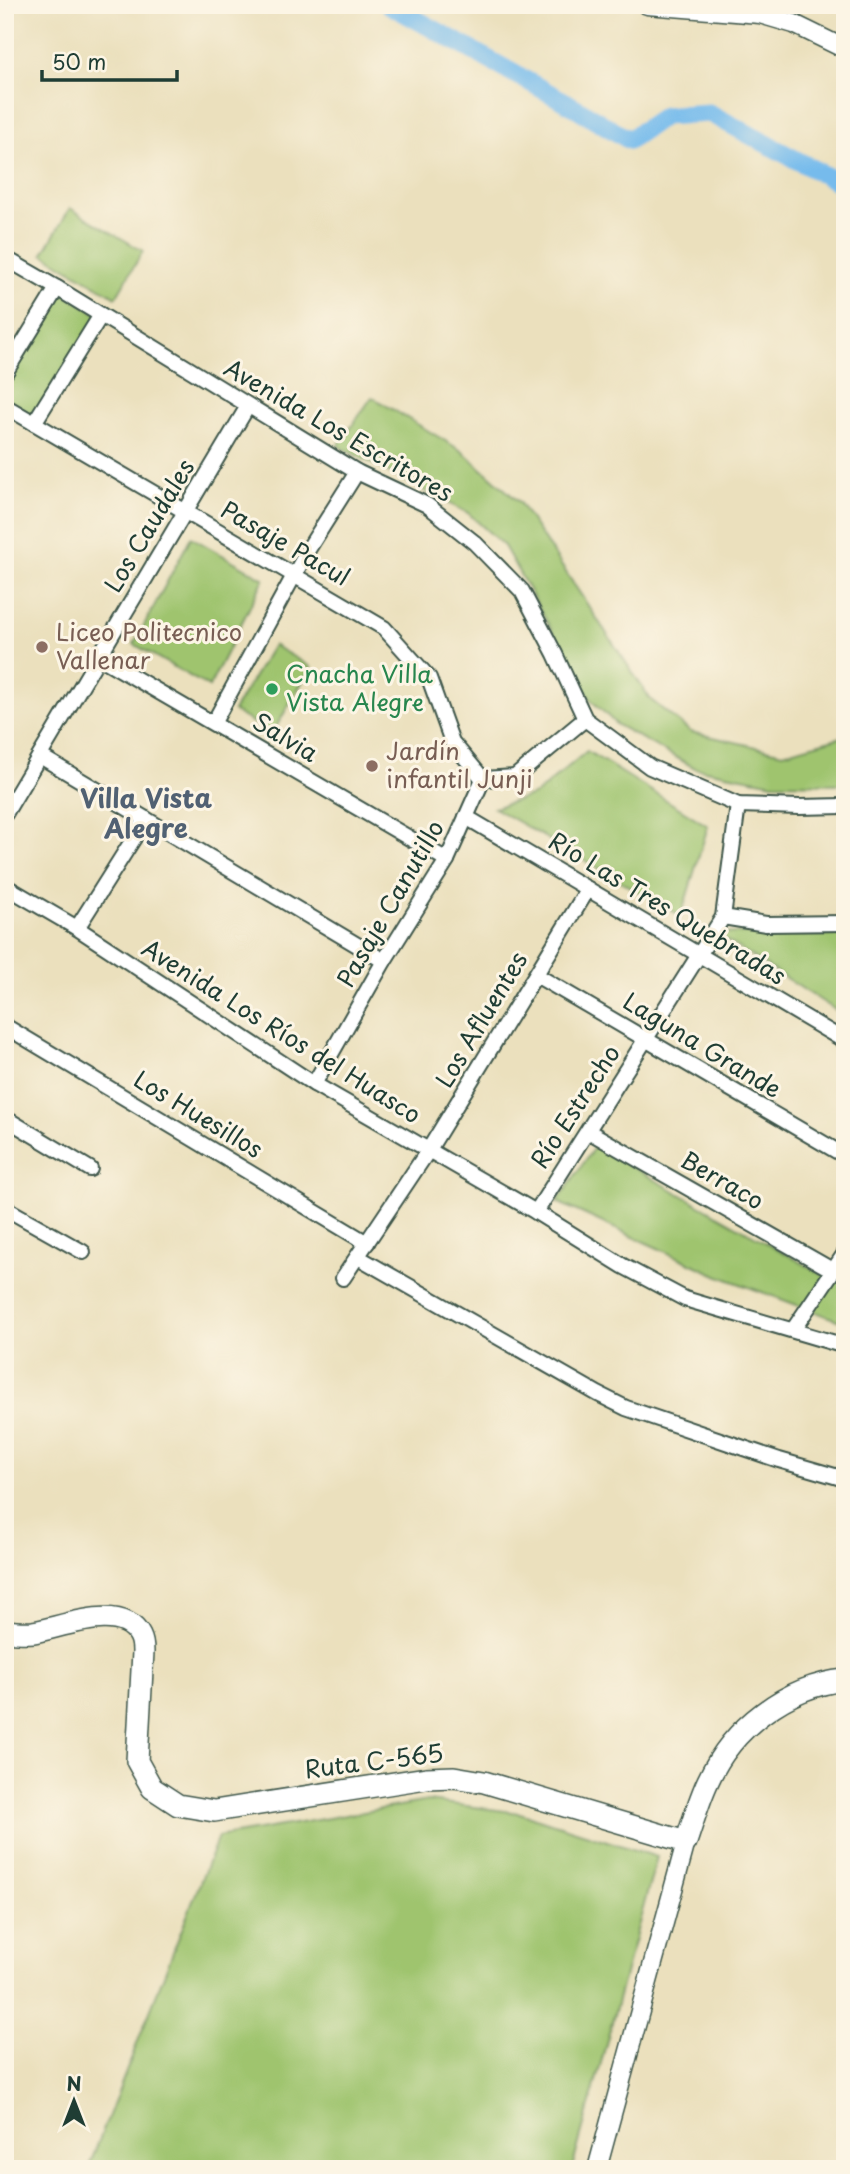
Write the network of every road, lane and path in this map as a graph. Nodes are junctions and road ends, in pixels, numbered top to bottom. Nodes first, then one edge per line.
1 (647, 5) edge
2 (845, 49) edge
3 (5, 258) edge
4 (57, 288) junction
5 (101, 315) junction
6 (5, 373) edge
7 (5, 406) edge
8 (248, 406) junction
9 (34, 423) junction
10 (357, 472) junction
11 (185, 513) junction
12 (294, 575) junction
13 (99, 657) junction
14 (585, 719) junction
15 (214, 722) junction
16 (40, 756) junction
17 (483, 779) junction
18 (738, 805) junction
19 (845, 806) edge
20 (5, 814) edge
21 (466, 817) junction
22 (146, 819) junction
23 (447, 860) junction
24 (5, 886) edge
25 (587, 889) junction
26 (723, 917) junction
27 (845, 923) edge
28 (77, 929) junction
29 (698, 954) junction
30 (384, 961) junction
31 (536, 975) junction
32 (5, 1026) edge
33 (647, 1039) junction
34 (845, 1041) edge
35 (314, 1084) junction
36 (5, 1118) edge
37 (588, 1131) junction
38 (428, 1151) junction
39 (845, 1156) edge
40 (90, 1169) dead end
41 (5, 1208) edge
42 (536, 1212) junction
43 (367, 1243) junction
44 (83, 1252) dead end
45 (845, 1253) edge
46 (358, 1257) junction
47 (834, 1271) junction
48 (343, 1278) dead end
49 (793, 1330) junction
50 (845, 1346) edge
51 (845, 1479) edge
52 (5, 1631) edge
53 (845, 1680) edge
54 (686, 1842) junction
55 (597, 2169) edge

1 - 2 street
3 - 4 street, Avenida Los Escritores
4 - 5 street, Avenida Los Escritores
4 - 6 street
5 - 8 street, Avenida Los Escritores
5 - 9 street
7 - 9 street, Pasaje Pacul
8 - 10 street, Avenida Los Escritores
8 - 11 street, Los Caudales
9 - 11 street, Pasaje Pacul
10 - 12 street
10 - 14 street, Avenida Los Escritores
11 - 12 street, Pasaje Pacul
11 - 13 street, Los Caudales
12 - 15 street
12 - 17 street, Pasaje Pacul
13 - 15 street, Salvia
13 - 16 street, Los Caudales
14 - 17 street
14 - 18 street, Avenida Los Escritores
15 - 23 street, Salvia
16 - 20 street, Los Caudales
16 - 22 street
17 - 21 street, Pasaje Canutillo
18 - 19 street, Avenida Los Escritores
18 - 26 street
21 - 23 street, Pasaje Canutillo
21 - 25 street, Río Las Tres Quebradas
22 - 28 street
22 - 30 street
23 - 30 street, Pasaje Canutillo
24 - 28 street, Avenida Los Ríos del Huasco
25 - 29 street, Río Las Tres Quebradas
25 - 31 street, Los Afluentes
26 - 27 street
26 - 29 street, Río Estrecho
28 - 35 street, Avenida Los Ríos del Huasco
29 - 33 street, Río Estrecho
29 - 34 street, Río Las Tres Quebradas
30 - 35 street, Pasaje Canutillo
31 - 33 street, Laguna Grande
31 - 38 street, Los Afluentes
32 - 43 street, Los Huesillos
33 - 37 street, Río Estrecho
33 - 39 street, Laguna Grande
35 - 38 street, Avenida Los Ríos del Huasco
36 - 40 street
37 - 42 street, Río Estrecho
37 - 47 street, Berraco
38 - 42 street, Avenida Los Ríos del Huasco
38 - 43 street, Los Afluentes
41 - 44 street
42 - 49 street, Avenida Los Ríos del Huasco
43 - 46 street, Los Afluentes
45 - 47 street
46 - 48 street, Los Afluentes
46 - 51 street
47 - 49 street
49 - 50 street, Avenida Los Ríos del Huasco
52 - 54 main road, Ruta C-565
53 - 54 main road
54 - 55 street

